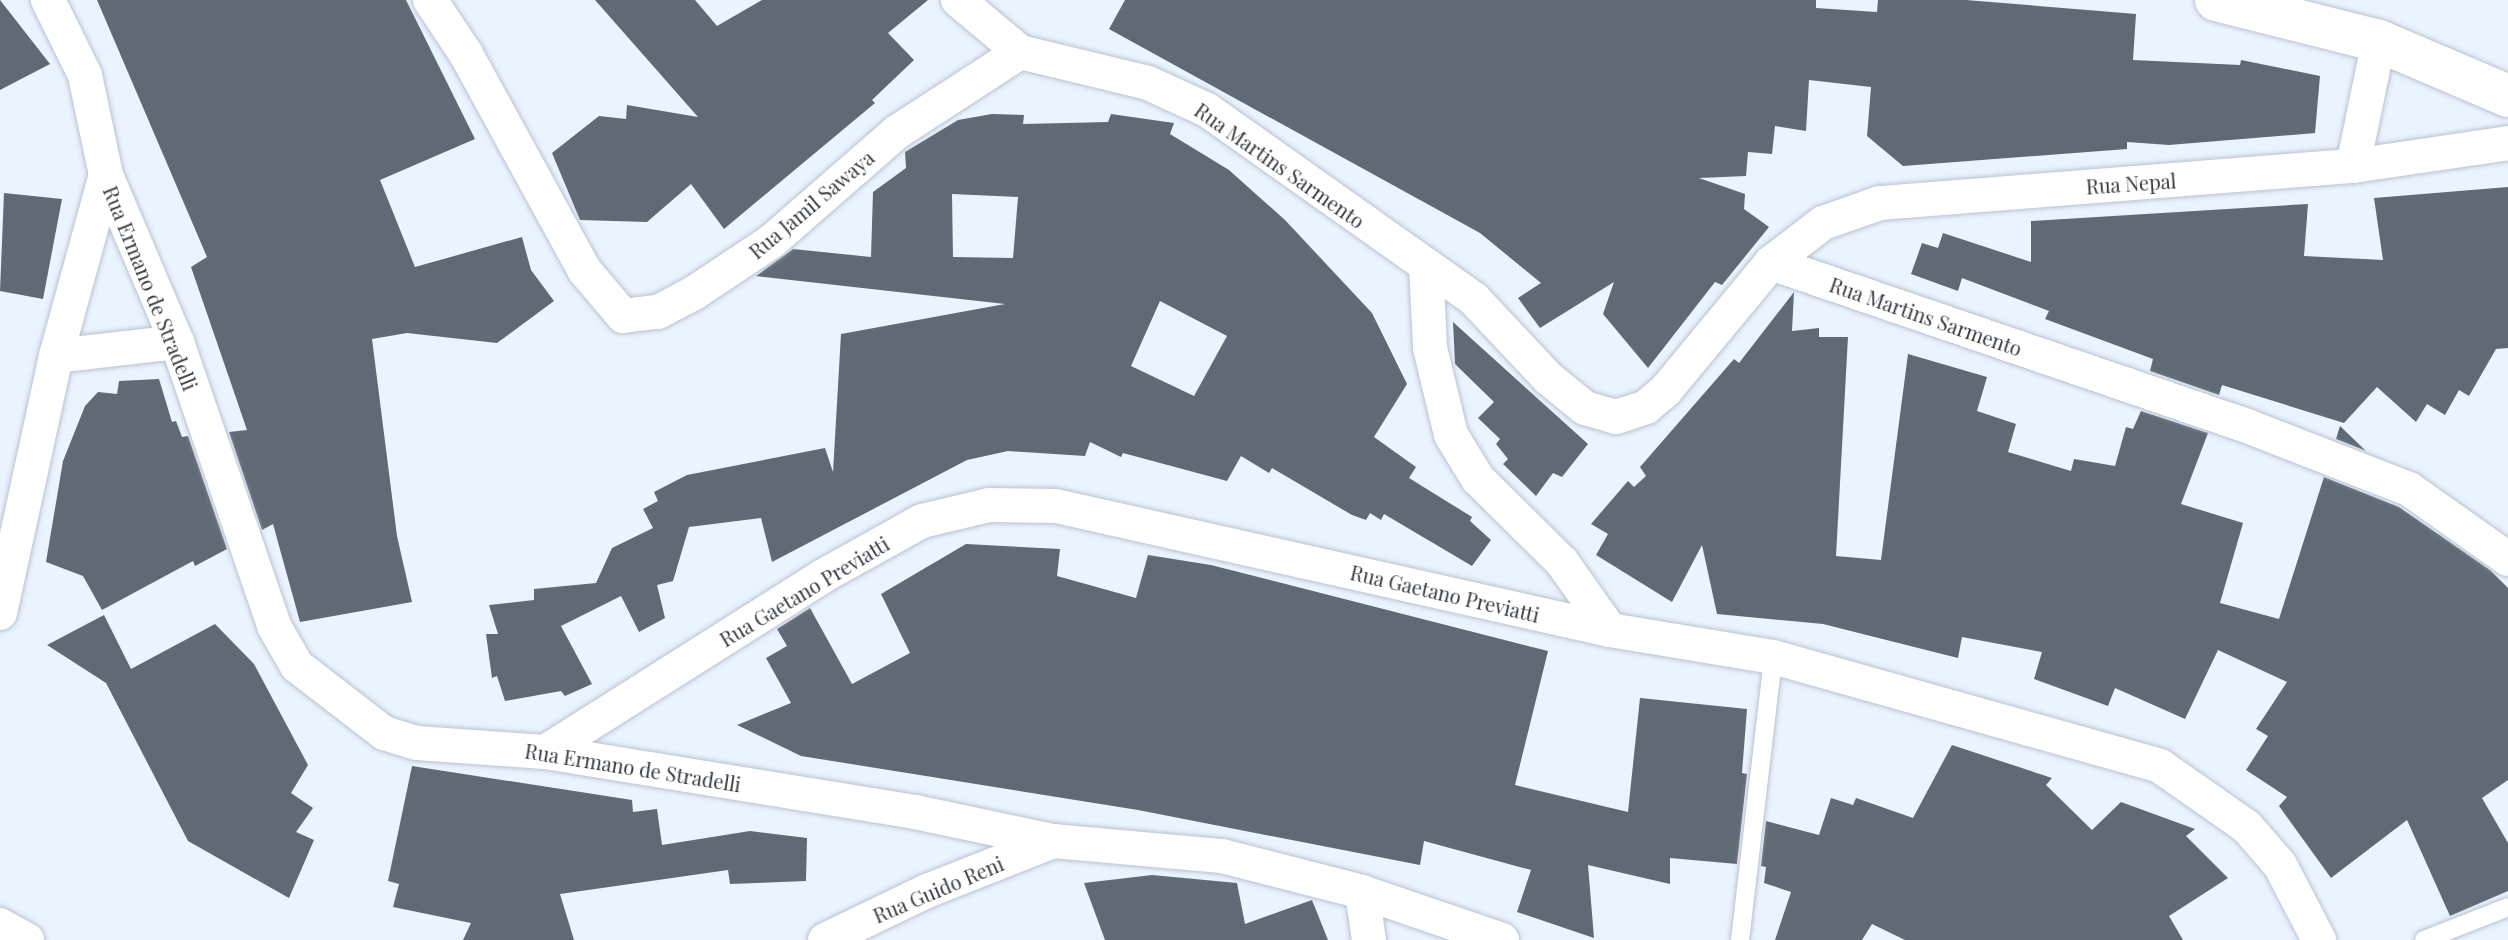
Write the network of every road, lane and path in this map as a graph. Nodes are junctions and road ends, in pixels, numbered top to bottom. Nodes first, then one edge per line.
1 (48, 0) edge
2 (430, 0) edge
3 (958, 0) edge
4 (2216, 0) edge
5 (2379, 41) junction
6 (1020, 52) junction
7 (2508, 96) edge
8 (2508, 143) edge
9 (2353, 166) junction
10 (106, 175) junction
11 (1771, 263) junction
12 (1426, 265) junction
13 (177, 342) junction
14 (56, 356) junction
15 (2508, 559) edge
16 (0, 613) edge
17 (1610, 630) junction
18 (1773, 657) junction
19 (545, 752) junction
20 (1053, 841) junction
21 (1362, 892) junction
22 (2508, 907) edge
23 (0, 925) edge
24 (27, 940) edge
25 (825, 940) edge
26 (1369, 940) edge
27 (1502, 940) edge
28 (1740, 940) edge
29 (2319, 940) edge
30 (2424, 940) edge

1 - 10 street, Rua Ermano de Stradelli
2 - 6 street, Rua Jamil Sawaya
3 - 6 street, Rua Martins Sarmento
4 - 5 street
5 - 7 street
5 - 9 street
6 - 12 street, Rua Martins Sarmento
8 - 9 street, Rua Nepal
9 - 11 street, Rua Nepal
10 - 13 street, Rua Ermano de Stradelli
10 - 14 street
11 - 12 street, Rua Martins Sarmento
11 - 15 street, Rua Martins Sarmento
12 - 17 street
13 - 14 street
13 - 19 street, Rua Ermano de Stradelli
14 - 16 street
17 - 18 street, Rua Gaetano Previatti
17 - 19 street, Rua Gaetano Previatti
18 - 28 lane
18 - 29 street, Rua Gaetano Previatti
19 - 20 street, Rua Ermano de Stradelli
20 - 21 street, Rua Ermano de Stradelli
20 - 25 street, Rua Guido Reni
21 - 26 street
21 - 27 street, Rua Ermano de Stradelli
22 - 30 lane
23 - 24 street

